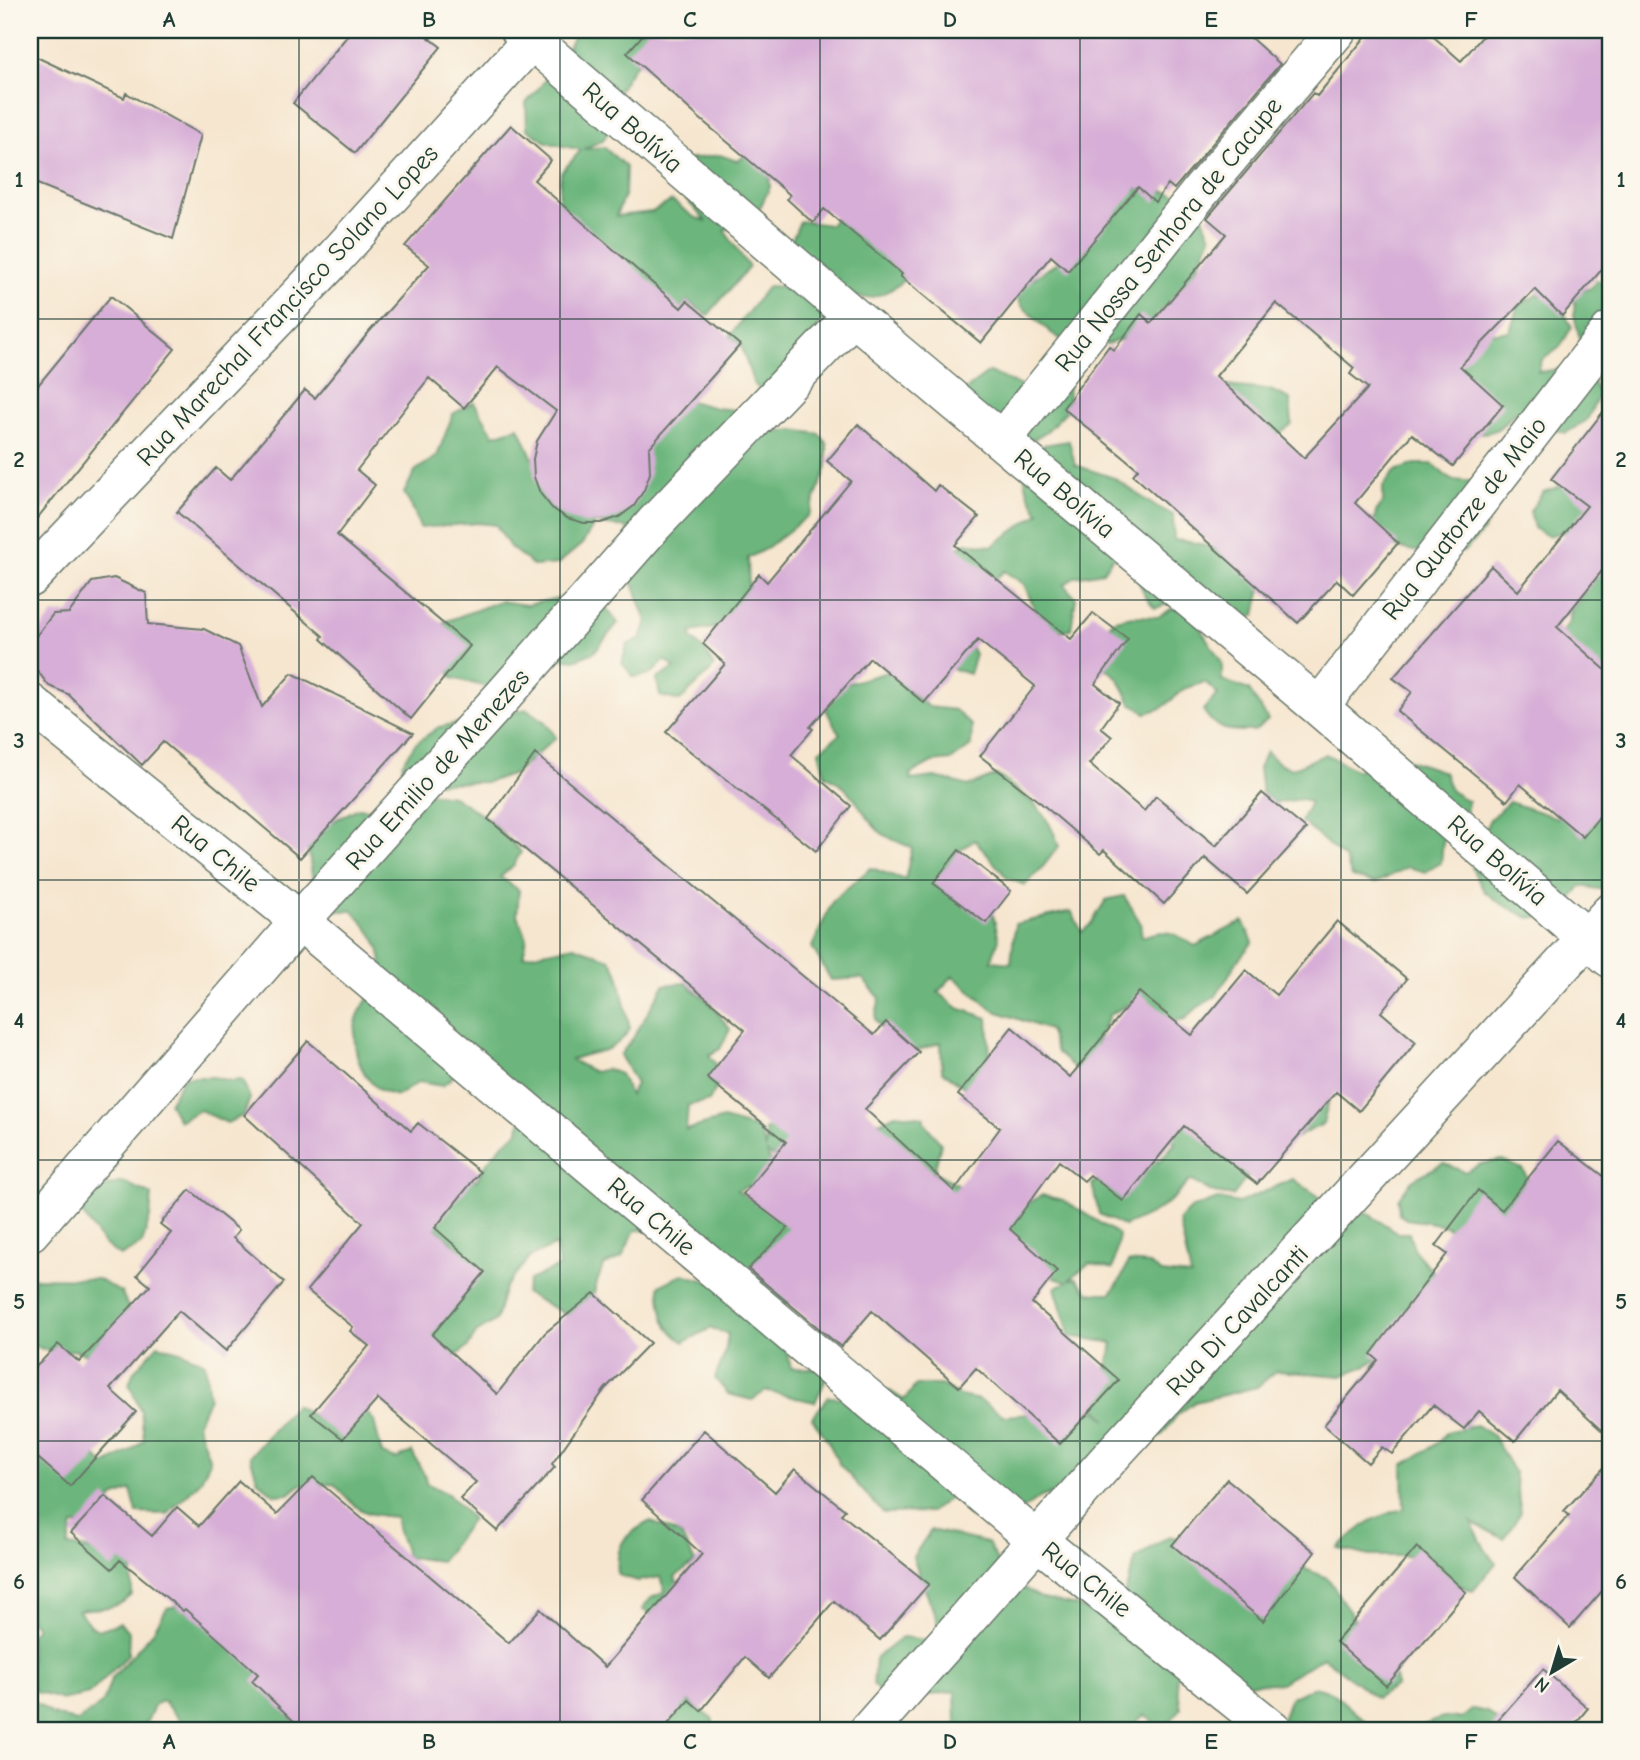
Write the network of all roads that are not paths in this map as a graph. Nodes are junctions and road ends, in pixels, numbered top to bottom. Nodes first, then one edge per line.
1 (1337, 30) edge
2 (531, 33) edge
3 (853, 316) junction
4 (1610, 331) edge
5 (1002, 440) junction
6 (30, 578) edge
7 (30, 702) edge
8 (1319, 707) junction
9 (300, 921) junction
10 (1603, 936) edge
11 (30, 1231) edge
12 (1038, 1541) junction
13 (869, 1730) edge
14 (1273, 1730) edge

1 - 5 street, Rua Nossa Senhora de Cacupe
2 - 3 street, Rua Bolívia
2 - 6 street, Rua Marechal Francisco Solano Lopes
3 - 5 street, Rua Bolívia
3 - 9 street, Rua Emilio de Menezes
4 - 8 street, Rua Quatorze de Maio
5 - 8 street, Rua Bolívia
7 - 9 street, Rua Chile
8 - 10 street, Rua Bolívia
9 - 11 street, Rua Emilio de Menezes
9 - 12 street, Rua Chile
10 - 12 street, Rua Di Cavalcanti
12 - 13 street, Rua Di Cavalcanti
12 - 14 street, Rua Chile

